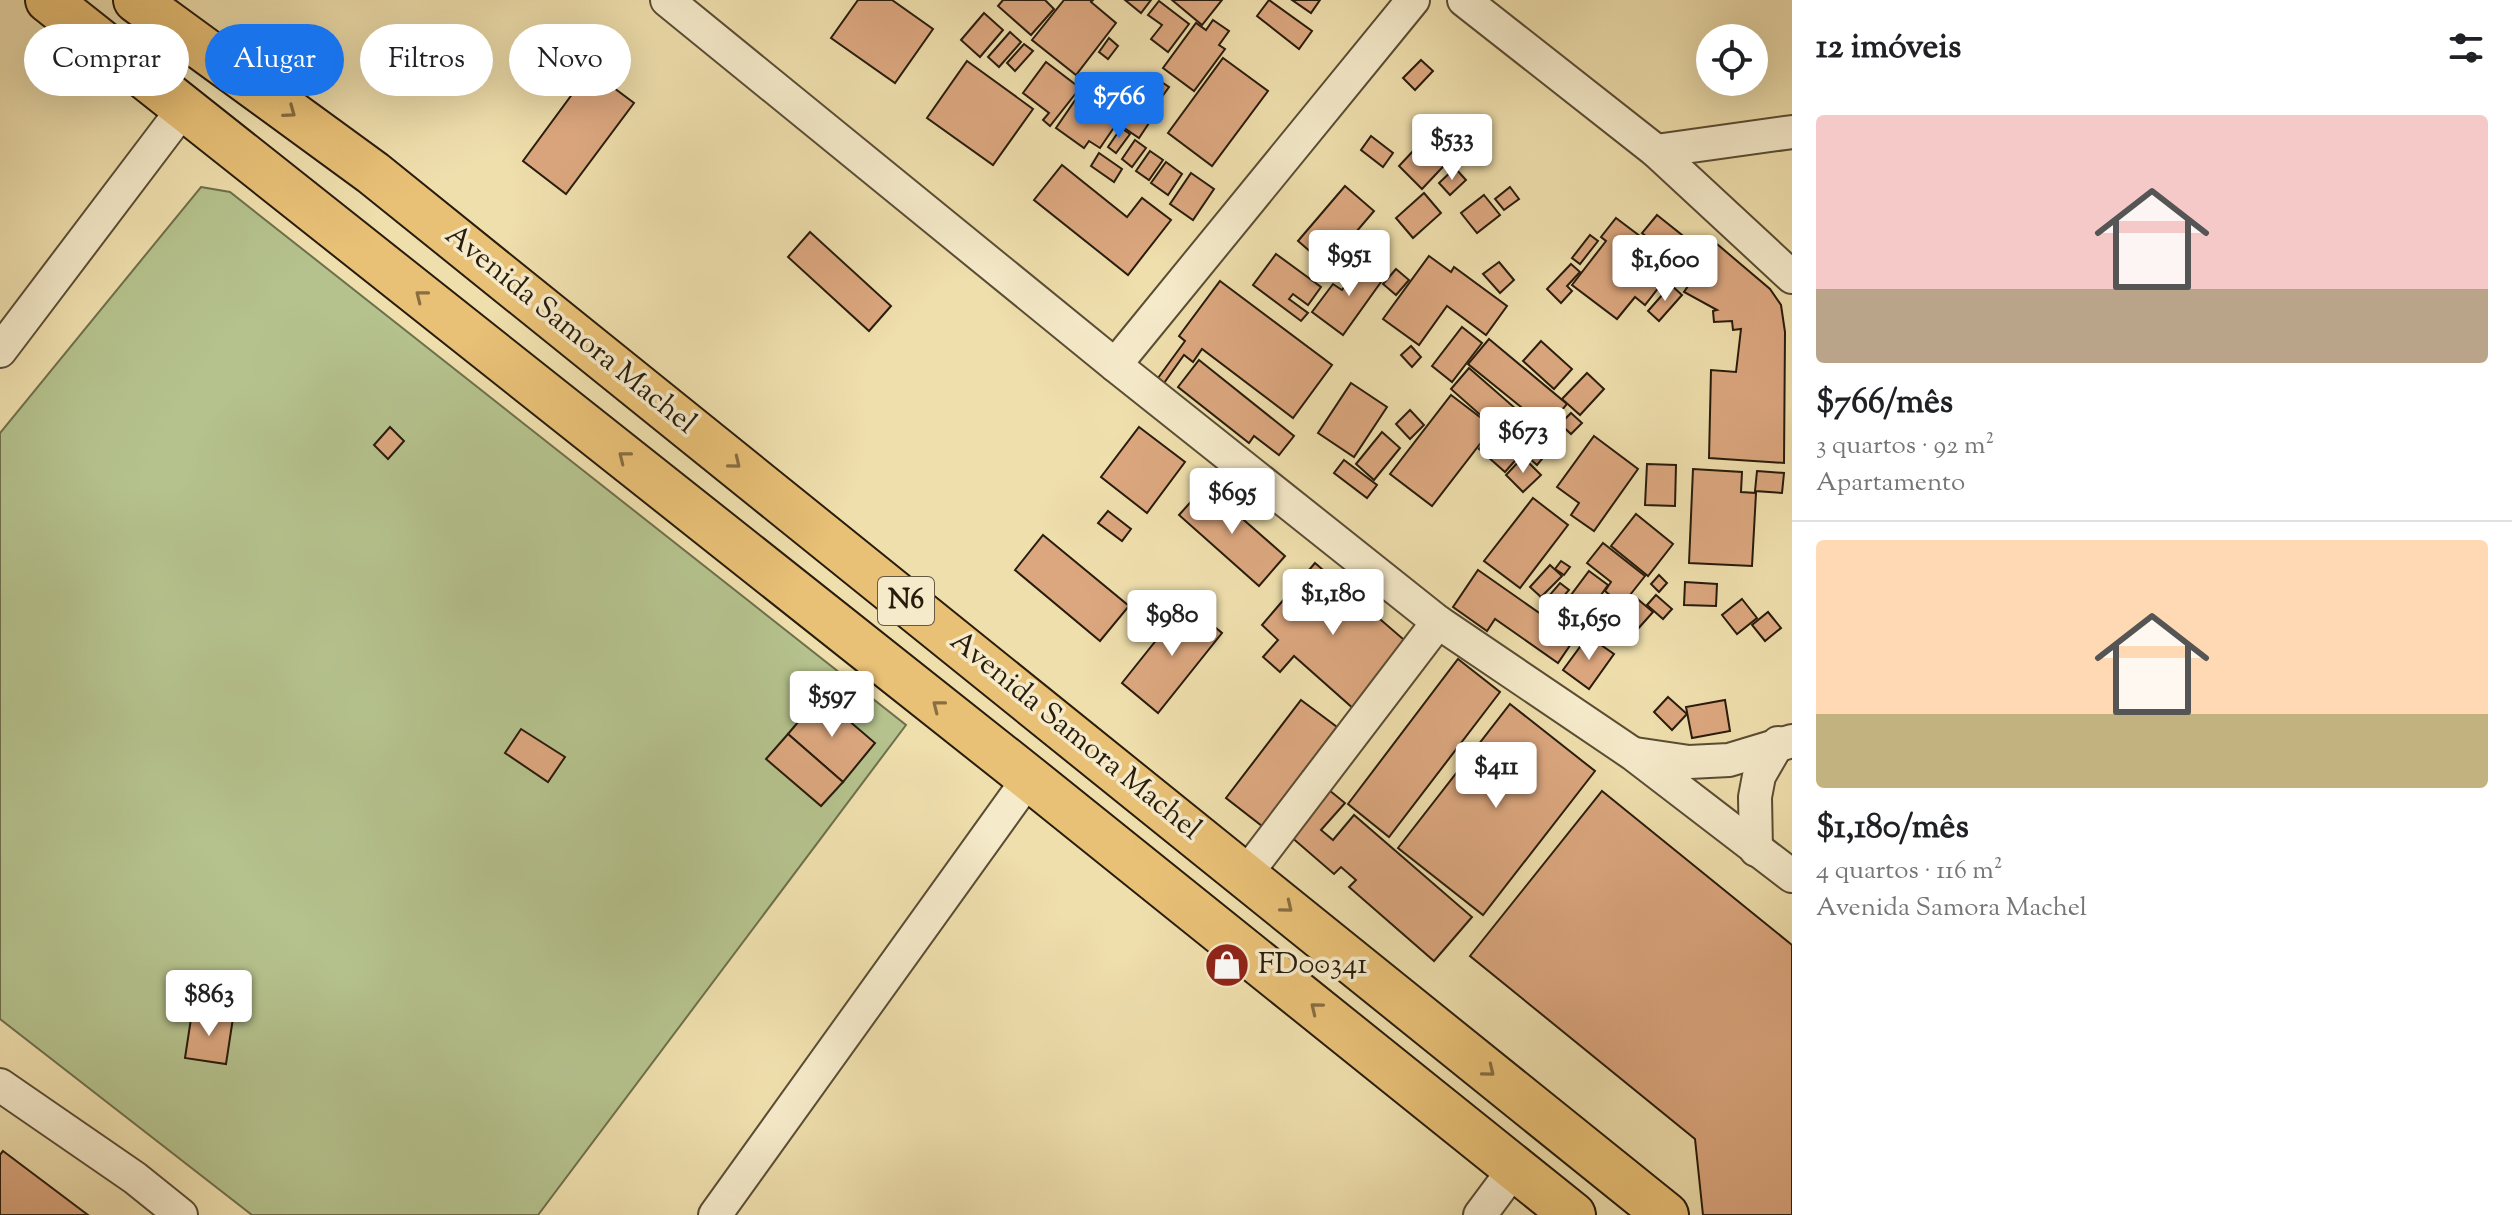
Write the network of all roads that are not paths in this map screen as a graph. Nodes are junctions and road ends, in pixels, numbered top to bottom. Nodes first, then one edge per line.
1 (48, 0) edge
2 (136, 0) edge
3 (667, 0) edge
4 (1413, 0) edge
5 (1464, 0) edge
6 (184, 108) junction
7 (1792, 132) edge
8 (1656, 151) junction
9 (373, 173) junction
10 (332, 226) junction
11 (1792, 277) edge
12 (0, 350) edge
13 (1115, 365) junction
14 (1438, 622) junction
15 (1018, 691) junction
16 (984, 742) junction
17 (1785, 742) edge
18 (1633, 754) junction
19 (1029, 778) junction
20 (1128, 779) junction
21 (1092, 829) junction
22 (1756, 850) junction
23 (1246, 874) junction
24 (1792, 876) edge
25 (1406, 1004) junction
26 (1370, 1052) junction
27 (0, 1085) edge
28 (1515, 1168) junction
29 (181, 1215) edge
30 (715, 1215) edge
31 (1480, 1215) edge
32 (1573, 1215) edge
33 (1666, 1215) edge

1 - 6 highway, Avenida Samora Machel / N6
2 -> 9 highway, Avenida Samora Machel / N6
3 - 13 street
4 - 13 street
5 - 8 street
6 - 10 highway, Avenida Samora Machel / N6
6 - 12 street
7 - 8 street
8 - 11 street
9 - 10 highway
9 -> 15 highway, Avenida Samora Machel / N6
16 -> 10 highway, Avenida Samora Machel / N6
13 - 14 street
14 - 18 street
14 - 23 street
15 - 16 highway
15 - 20 highway, Avenida Samora Machel / N6
16 - 19 highway, Avenida Samora Machel / N6
17 - 18 street
17 - 22 street
18 - 22 street
19 - 21 highway, Avenida Samora Machel / N6
19 - 30 street
20 - 21 highway
20 - 23 highway, Avenida Samora Machel / N6
26 -> 21 highway, Avenida Samora Machel / N6
22 - 24 street
23 -> 25 highway, Avenida Samora Machel / N6
25 - 26 highway
25 -> 33 highway, Avenida Samora Machel / N6
26 - 28 highway, Avenida Samora Machel / N6
27 - 29 street
28 - 31 street
28 - 32 highway, Avenida Samora Machel / N6

